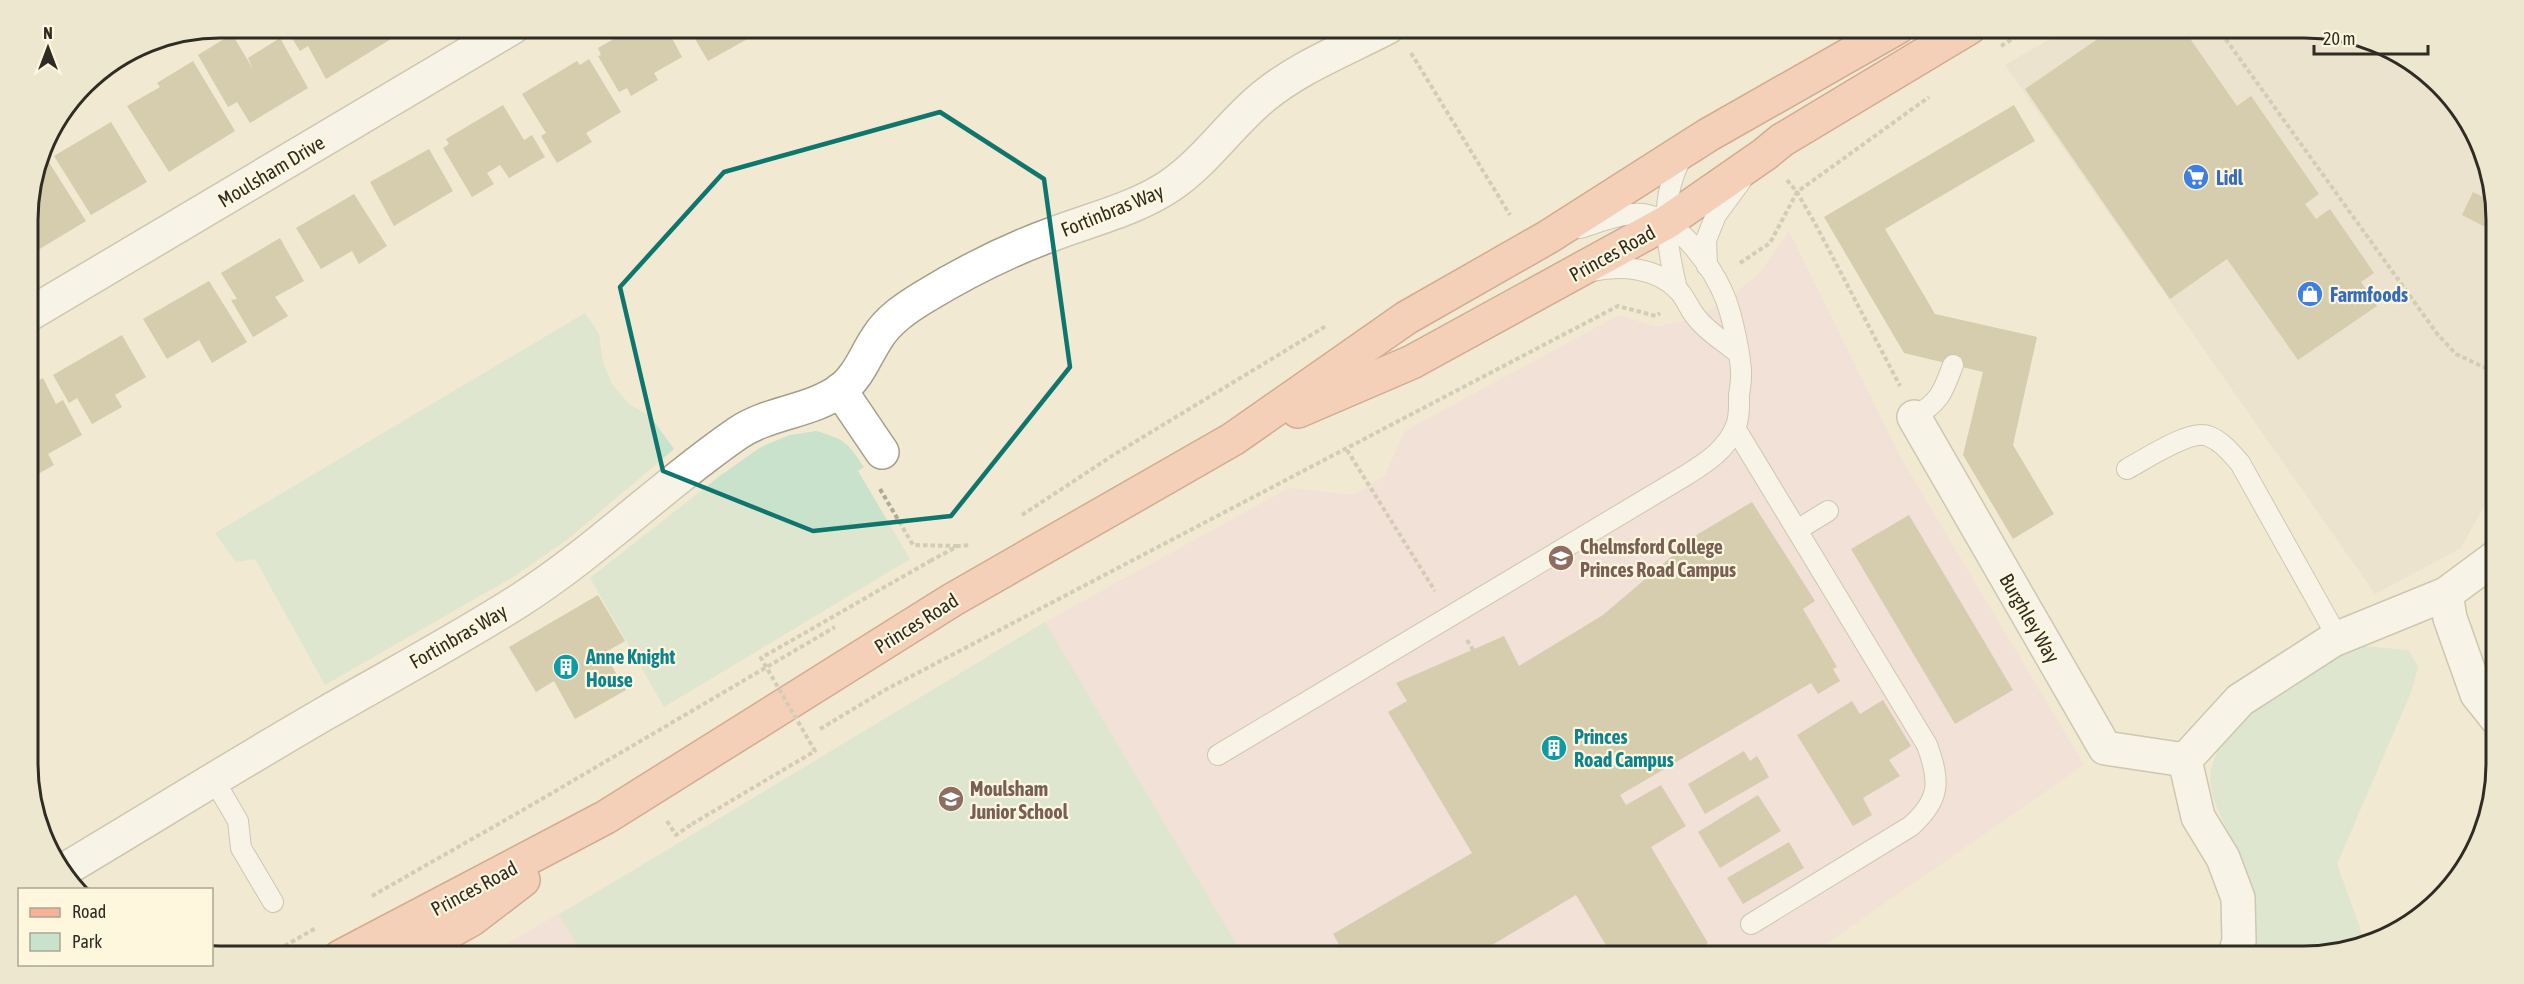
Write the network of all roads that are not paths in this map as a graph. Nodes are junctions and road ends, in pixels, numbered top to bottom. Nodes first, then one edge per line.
1 (1390, 37) edge
2 (1880, 37) edge
3 (1953, 37) edge
4 (495, 38) edge
5 (1688, 147) junction
6 (1776, 166) junction
7 (1667, 222) junction
8 (1548, 237) junction
9 (1707, 266) junction
10 (1572, 276) junction
11 (1677, 289) junction
12 (38, 309) edge
13 (1738, 353) junction
14 (1953, 365) dead end
15 (840, 390) junction
16 (1914, 417) joint
17 (1735, 428) junction
18 (1233, 439) junction
19 (882, 452) road end
20 (2127, 469) dead end
21 (1828, 511) dead end
22 (1797, 530) junction
23 (2486, 564) edge
24 (2446, 594) junction
25 (2338, 638) junction
26 (2486, 705) edge
27 (1218, 755) dead end
28 (2186, 760) junction
29 (214, 780) junction
30 (606, 817) junction
31 (69, 867) edge
32 (273, 902) dead end
33 (1751, 924) dead end
34 (361, 946) edge
35 (424, 946) edge
36 (2237, 946) edge

1 - 15 street, Fortinbras Way
2 - 5 main road, Princes Road
3 - 6 main road, Princes Road
4 - 12 street, Moulsham Drive
5 - 7 lane
5 - 8 main road, Princes Road
6 - 7 main road, Princes Road
6 - 9 lane
7 - 8 lane
7 - 9 lane
7 - 10 main road, Princes Road
7 - 11 lane
8 - 18 main road, Princes Road
9 - 13 lane
10 - 11 lane
10 - 18 main road, Princes Road
11 - 13 lane
13 - 17 lane
14 - 16 lane
15 - 19 street
15 - 29 street, Fortinbras Way
16 - 28 street, Burghley Way
17 - 22 lane
17 - 27 lane
18 - 30 main road, Princes Road
20 - 25 lane
21 - 22 lane
22 - 33 lane
23 - 24 street
24 - 25 street
24 - 26 street
25 - 28 street
28 - 36 street
29 - 31 street, Fortinbras Way
29 - 32 lane
30 - 34 main road, Princes Road
30 - 35 main road, Princes Road

